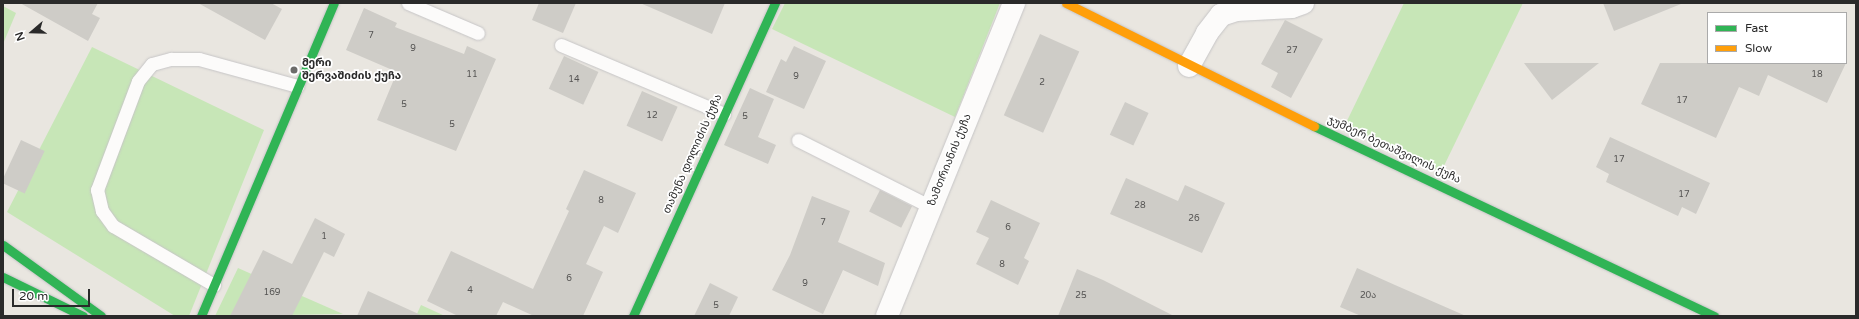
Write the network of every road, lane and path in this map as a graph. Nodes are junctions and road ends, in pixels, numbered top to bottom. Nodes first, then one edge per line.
1 (334, 3) edge
2 (408, 3) edge
3 (775, 3) edge
4 (1014, 3) edge
5 (1066, 3) edge
6 (1303, 3) edge
7 (478, 33) dead end
8 (560, 45) dead end
9 (1190, 66) junction
10 (297, 86) junction
11 (724, 114) junction
12 (798, 140) dead end
13 (931, 207) junction
14 (3, 245) edge
15 (3, 277) edge
16 (214, 285) junction
17 (893, 314) edge
18 (83, 316) edge
19 (101, 316) edge
20 (201, 316) edge
21 (632, 316) edge
22 (1714, 316) edge

1 - 10 street
2 - 7 lane
3 - 11 street, თამუნა დოლიძის ქუჩა
4 - 13 street, ზამთრიანის ქუჩა
5 - 9 street, ჯუმბერ ბეთაშვილის ქუჩა
6 - 9 street
8 - 11 lane
9 - 22 street, ჯუმბერ ბეთაშვილის ქუჩა
10 - 16 street
10 - 16 lane
11 - 21 street, თამუნა დოლიძის ქუჩა
12 - 13 lane
13 - 17 street, ზამთრიანის ქუჩა
14 - 19 street
15 - 18 street
16 - 20 street

